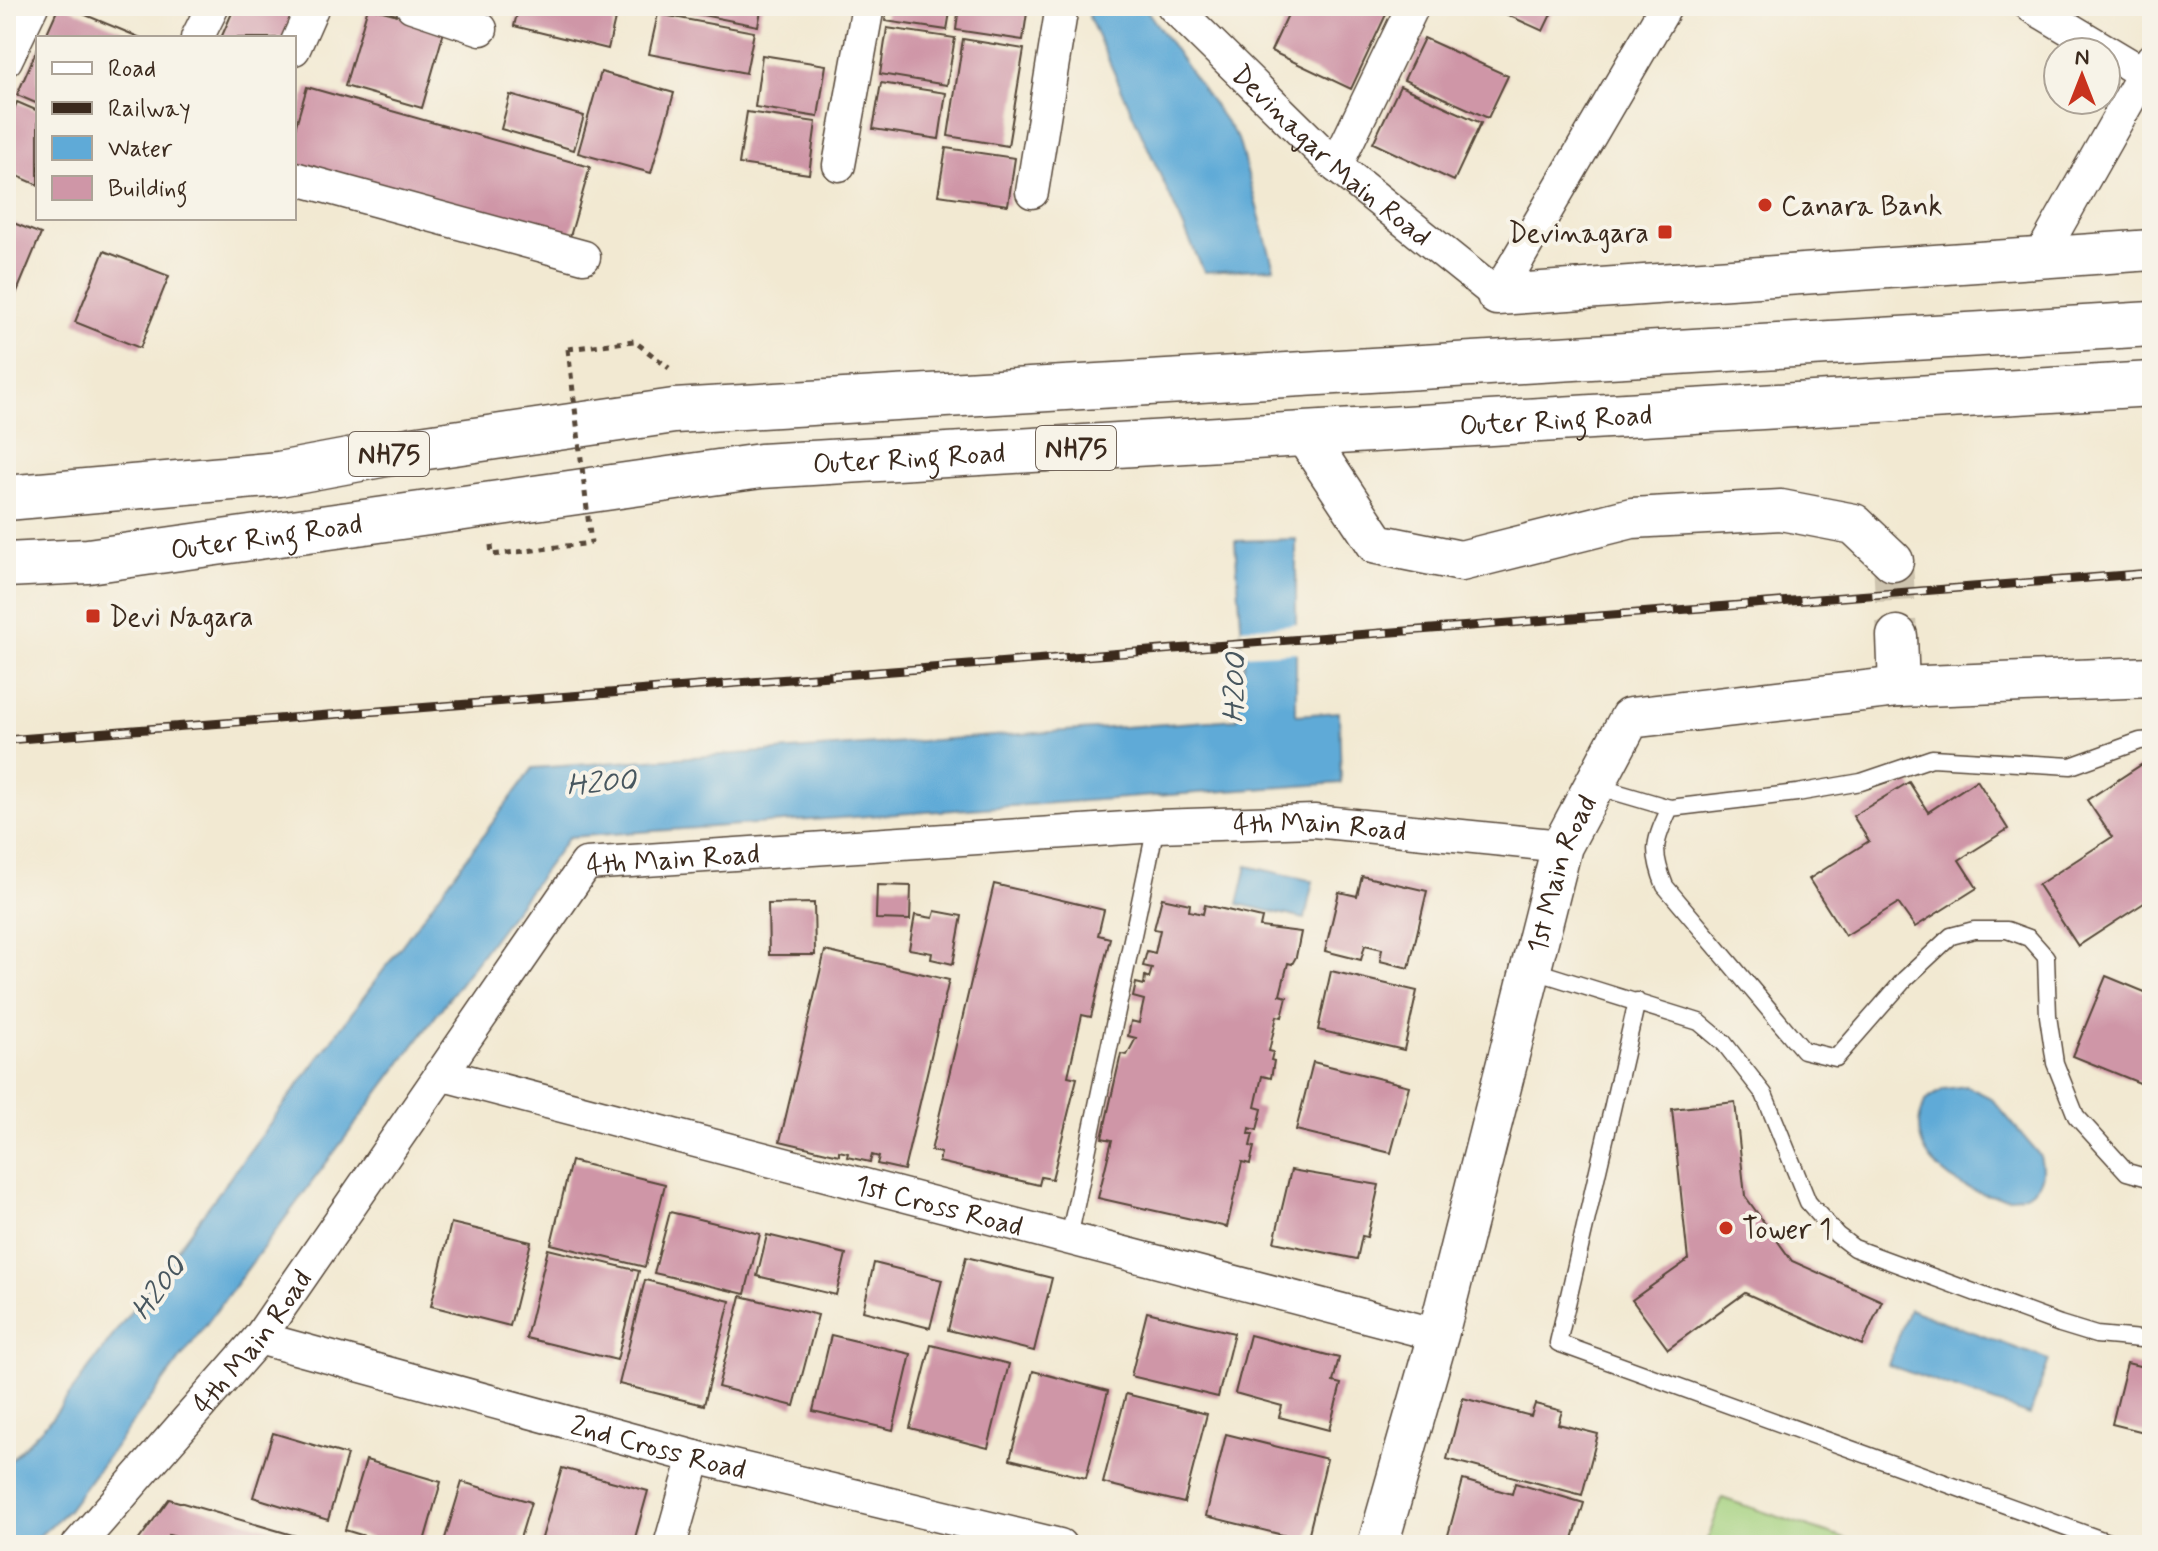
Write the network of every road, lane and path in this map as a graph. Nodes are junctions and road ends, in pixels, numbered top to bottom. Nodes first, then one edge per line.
1 (32, 6) edge
2 (213, 6) edge
3 (313, 6) edge
4 (412, 6) edge
5 (868, 6) edge
6 (1062, 6) edge
7 (1413, 6) edge
8 (1666, 6) edge
9 (2031, 6) edge
10 (1185, 10) edge
11 (481, 29) dead end
12 (198, 36) edge
13 (296, 44) edge
14 (6, 60) edge
15 (2148, 66) edge
16 (839, 165) dead end
17 (1336, 166) junction
18 (296, 179) edge
19 (1032, 192) dead end
20 (2152, 250) edge
21 (2041, 255) junction
22 (584, 257) dead end
23 (1497, 295) junction
24 (2152, 324) edge
25 (677, 374) dead end
26 (2152, 384) edge
27 (1304, 434) junction
28 (6, 498) edge
29 (492, 555) dead end
30 (1893, 561) tunnel mouth
31 (6, 565) edge
32 (1897, 636) tunnel mouth
33 (2152, 677) edge
34 (1899, 687) junction
35 (2152, 740) edge
36 (1595, 786) junction
37 (1670, 808) junction
38 (1156, 826) junction
39 (1562, 846) junction
40 (1532, 970) junction
41 (1637, 1001) junction
42 (440, 1074) junction
43 (2152, 1179) edge
44 (1069, 1238) junction
45 (1438, 1335) junction
46 (259, 1338) junction
47 (2152, 1340) edge
48 (695, 1457) junction
49 (78, 1545) edge
50 (670, 1545) edge
51 (1060, 1545) edge
52 (1378, 1545) edge
53 (2116, 1545) edge

1 - 14 street
2 - 12 street
3 - 13 street
4 - 11 street
5 - 16 street
6 - 19 street
7 - 17 street
8 - 23 street
9 - 15 street
10 - 17 street, Devinagar Main Road
15 - 21 street
17 - 23 street, Devinagar Main Road
18 - 22 street
20 - 21 street
21 - 23 street
24 - 28 highway, NH75
25 - 29 path, bridge
26 - 27 highway, Outer Ring Road / NH75
27 - 30 street
27 - 31 highway, Outer Ring Road / NH75
32 - 34 street
33 - 34 street, 1st Main Road
34 - 36 street, 1st Main Road
35 - 37 lane
36 - 37 lane
36 - 39 street, 1st Main Road
37 - 43 lane
38 - 39 street, 4th Main Road
38 - 42 street, 4th Main Road
38 - 44 lane
39 - 40 street, 1st Main Road
40 - 41 lane
40 - 45 street, 1st Main Road
41 - 47 lane
41 - 53 lane
42 - 44 street, 1st Cross Road
42 - 46 street, 4th Main Road
44 - 45 street, 1st Cross Road
45 - 52 street, 1st Main Road
46 - 48 street, 2nd Cross Road
46 - 49 street, 4th Main Road
48 - 50 street
48 - 51 street, 2nd Cross Road

